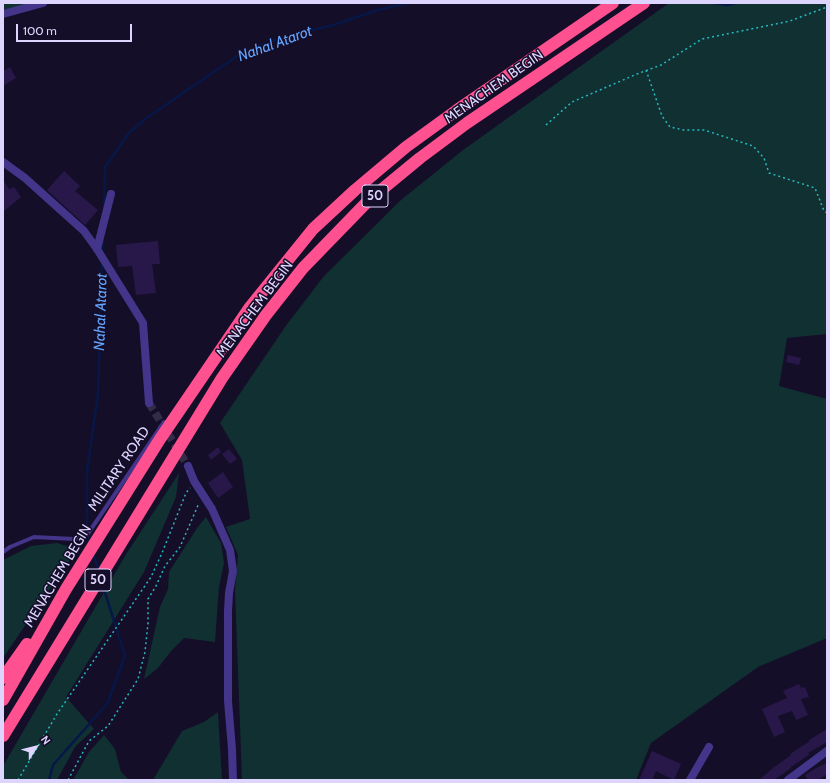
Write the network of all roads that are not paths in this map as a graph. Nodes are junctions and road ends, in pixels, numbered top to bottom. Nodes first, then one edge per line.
1 (43, 3) edge
2 (613, 3) edge
3 (644, 3) edge
4 (3, 14) edge
5 (3, 162) edge
6 (111, 194) dead end
7 (97, 248) junction
8 (148, 403) tunnel mouth
9 (164, 422) dead end
10 (188, 466) tunnel mouth
11 (3, 552) edge
12 (66, 589) junction
13 (3, 678) edge
14 (3, 700) edge
15 (24, 704) junction
16 (3, 736) edge
17 (3, 743) edge
18 (709, 747) dead end
19 (827, 751) edge
20 (233, 780) edge
21 (690, 780) edge
22 (788, 780) edge

1 - 4 street
2 - 12 highway, MENACHEM BEGIN / 50
3 - 15 highway, MENACHEM BEGIN / 50
5 - 7 street
6 - 7 street
7 - 8 street
9 - 11 lane, MILITARY ROAD
10 - 20 street
12 - 13 highway
12 - 14 highway, MENACHEM BEGIN / 50
15 - 16 highway, MENACHEM BEGIN / 50
15 - 17 highway
18 - 21 street
19 - 22 street

